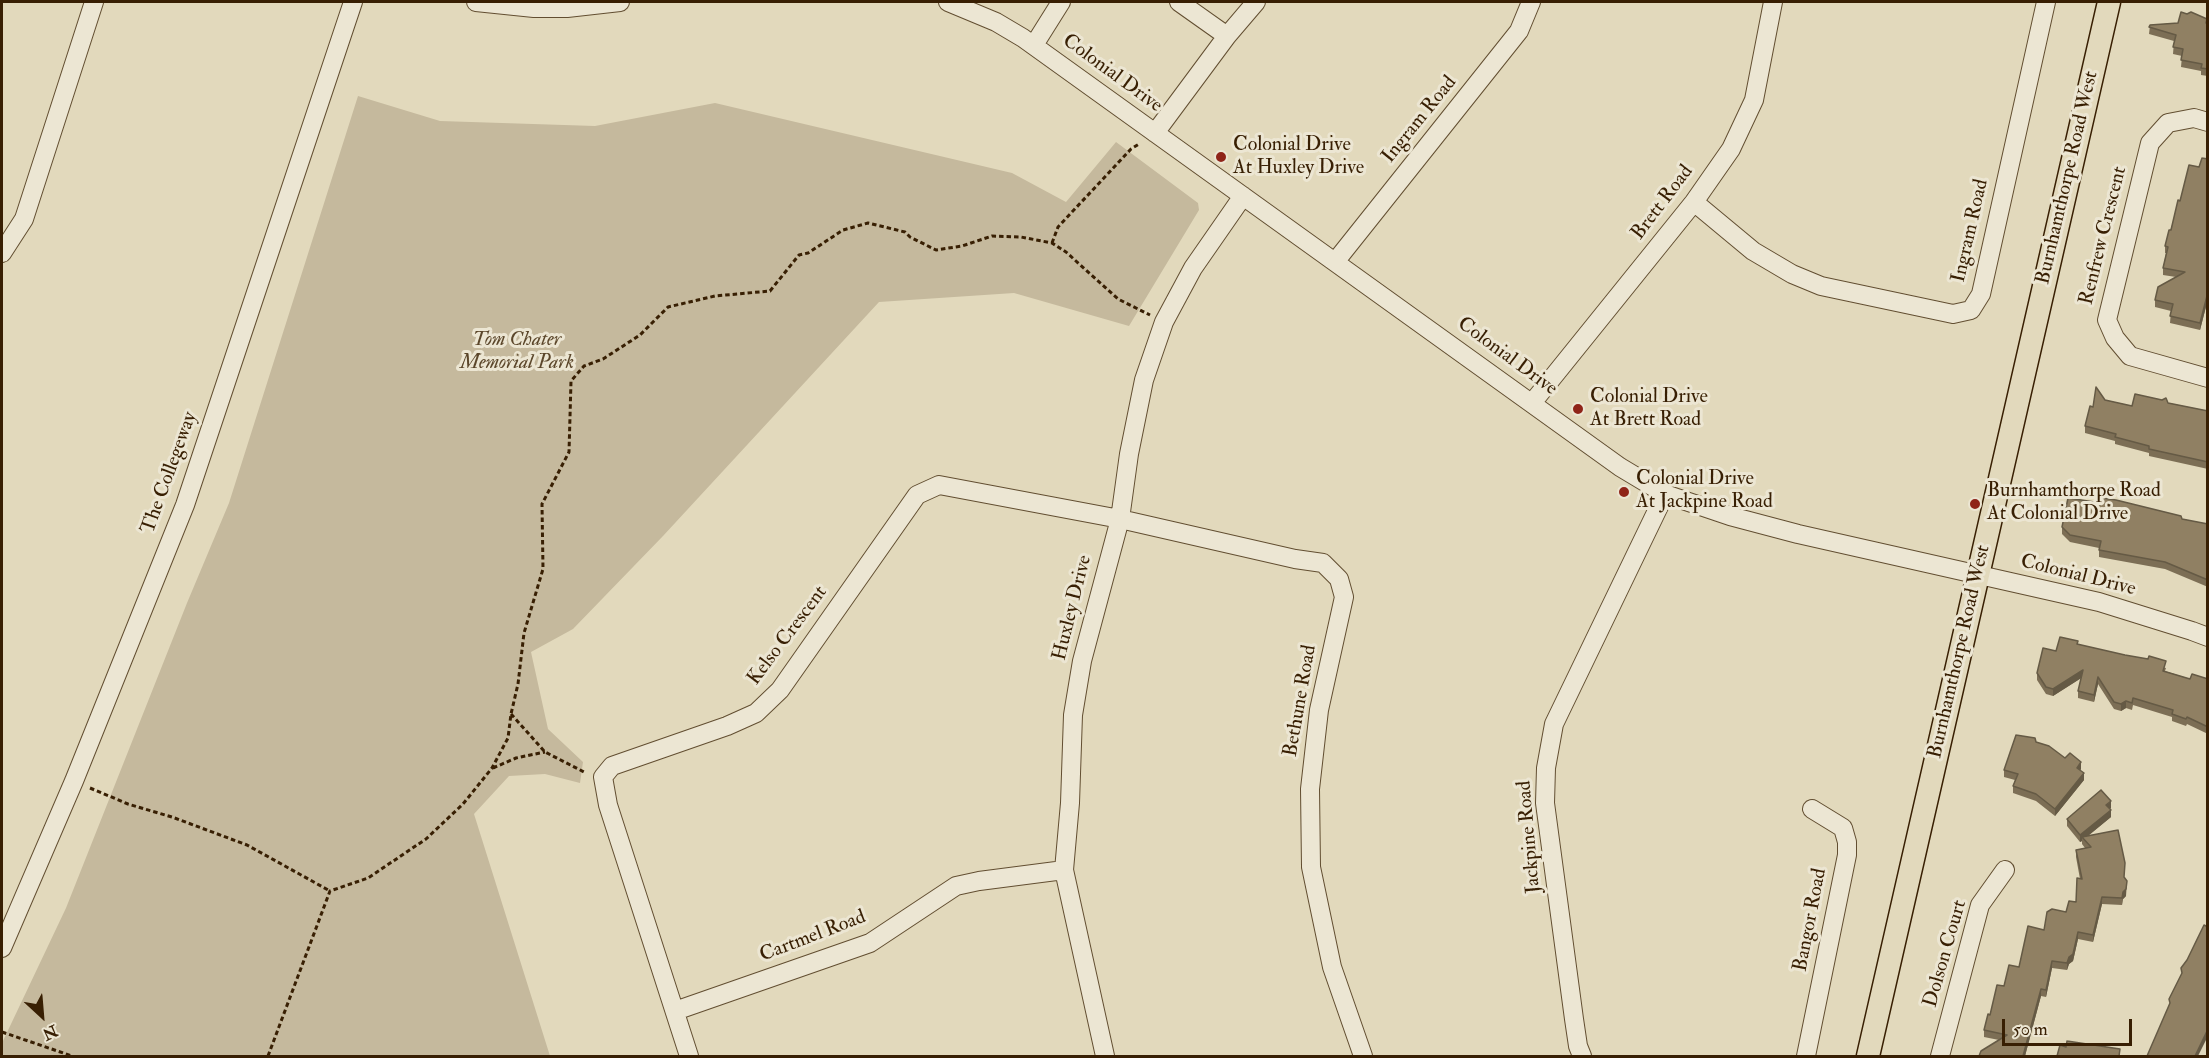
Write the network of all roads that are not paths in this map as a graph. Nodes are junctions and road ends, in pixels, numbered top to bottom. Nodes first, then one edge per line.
1 (94, 2) edge
2 (352, 2) edge
3 (476, 2) edge
4 (620, 2) edge
5 (948, 2) edge
6 (1061, 2) edge
7 (1179, 2) edge
8 (1256, 2) edge
9 (1531, 2) edge
10 (1773, 2) edge
11 (2046, 2) edge
12 (2109, 2) edge
13 (1227, 36) junction
14 (1034, 45) junction
15 (2208, 122) edge
16 (1155, 133) junction
17 (1244, 196) junction
18 (1694, 202) junction
19 (2, 253) edge
20 (1335, 262) junction
21 (2208, 378) edge
22 (1532, 404) junction
23 (1665, 494) junction
24 (1120, 519) junction
25 (1978, 575) junction
26 (2208, 637) edge
27 (1812, 809) dead end
28 (1064, 870) junction
29 (2005, 870) dead end
30 (2, 948) edge
31 (675, 1011) junction
32 (689, 1056) edge
33 (1105, 1056) edge
34 (1363, 1056) edge
35 (1582, 1056) edge
36 (1806, 1056) edge
37 (1868, 1056) edge
38 (1941, 1056) edge

1 - 19 street
2 - 30 street, The Collegeway
3 - 4 street
5 - 14 street, Colonial Drive
6 - 14 street
7 - 13 street
8 - 13 street
9 - 20 street, Ingram Road
10 - 18 street, Brett Road
11 - 18 street, Ingram Road
12 - 25 main road, Burnhamthorpe Road West
13 - 16 street
14 - 16 street, Colonial Drive
15 - 21 street, Renfrew Crescent
16 - 17 street, Colonial Drive
17 - 20 street, Colonial Drive
17 - 24 street, Huxley Drive
18 - 22 street, Brett Road
20 - 22 street, Colonial Drive
22 - 23 street, Colonial Drive
23 - 25 street, Colonial Drive
23 - 35 street, Jackpine Road
24 - 28 street, Huxley Drive
24 - 31 street, Kelso Crescent
24 - 34 street, Bethune Road
25 - 26 street, Colonial Drive
25 - 37 main road, Burnhamthorpe Road West
27 - 36 street, Bangor Road
28 - 31 street, Cartmel Road
28 - 33 street, Huxley Drive
29 - 38 street, Dolson Court
31 - 32 street

